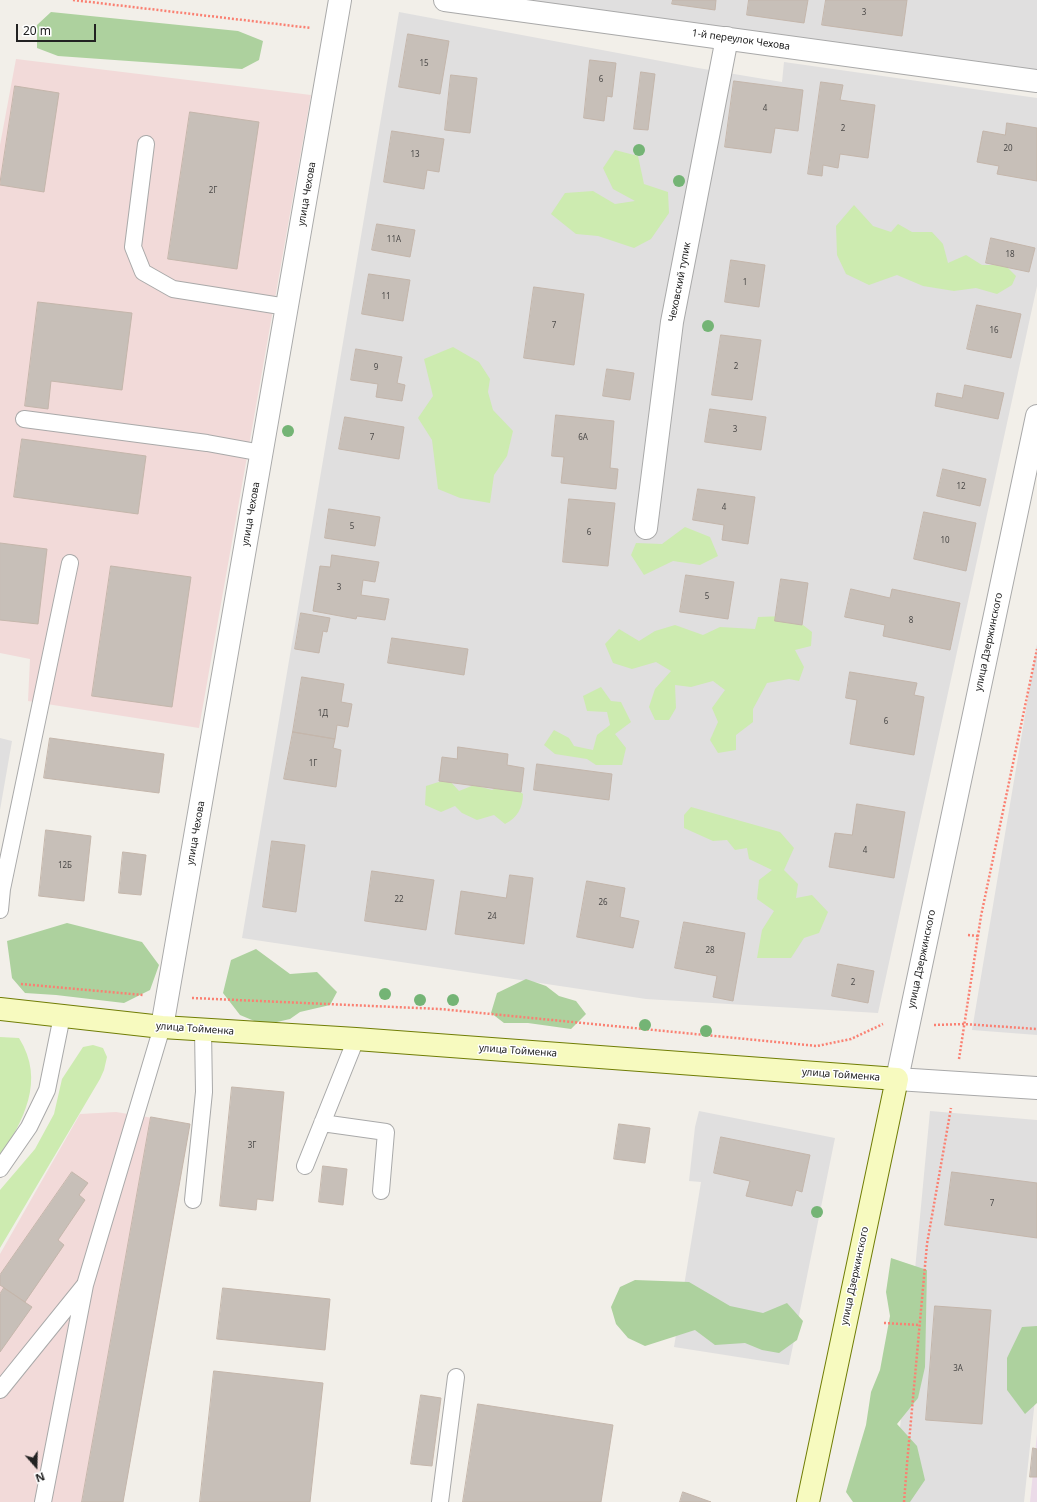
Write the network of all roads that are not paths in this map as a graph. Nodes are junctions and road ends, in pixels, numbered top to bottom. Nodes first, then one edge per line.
1 (340, 0) edge
2 (445, 0) edge
3 (727, 38) junction
4 (1037, 81) edge
5 (146, 144) dead end
6 (287, 307) junction
7 (1037, 416) edge
8 (24, 419) dead end
9 (262, 453) junction
10 (646, 528) dead end
11 (70, 563) dead end
12 (0, 910) edge
13 (0, 1009) edge
14 (62, 1016) junction
15 (162, 1027) junction
16 (203, 1030) junction
17 (356, 1039) junction
18 (897, 1079) junction
19 (1037, 1088) edge
20 (322, 1123) junction
21 (304, 1166) dead end
22 (0, 1169) edge
23 (381, 1191) dead end
24 (193, 1200) dead end
25 (85, 1285) junction
26 (456, 1376) dead end
27 (0, 1390) edge
28 (43, 1502) edge
29 (440, 1502) edge
30 (808, 1502) edge

1 - 6 street, улица Чехова
2 - 3 street, 1-й переулок Чехова
3 - 4 street, 1-й переулок Чехова
3 - 10 street, Чеховский тупик
5 - 6 lane
6 - 9 street, улица Чехова
7 - 18 street, улица Дзержинского
8 - 9 lane
9 - 15 street, улица Чехова
11 - 12 lane
13 - 14 street, улица Тойменка
14 - 15 street, улица Тойменка
14 - 22 lane
15 - 16 street, улица Тойменка
15 - 25 lane
16 - 17 street, улица Тойменка
16 - 24 lane
17 - 18 street, улица Тойменка
17 - 20 lane
18 - 19 street, улица Тойменка
18 - 30 street, улица Дзержинского
20 - 21 lane
20 - 23 lane
25 - 27 lane
25 - 28 lane
26 - 29 lane

